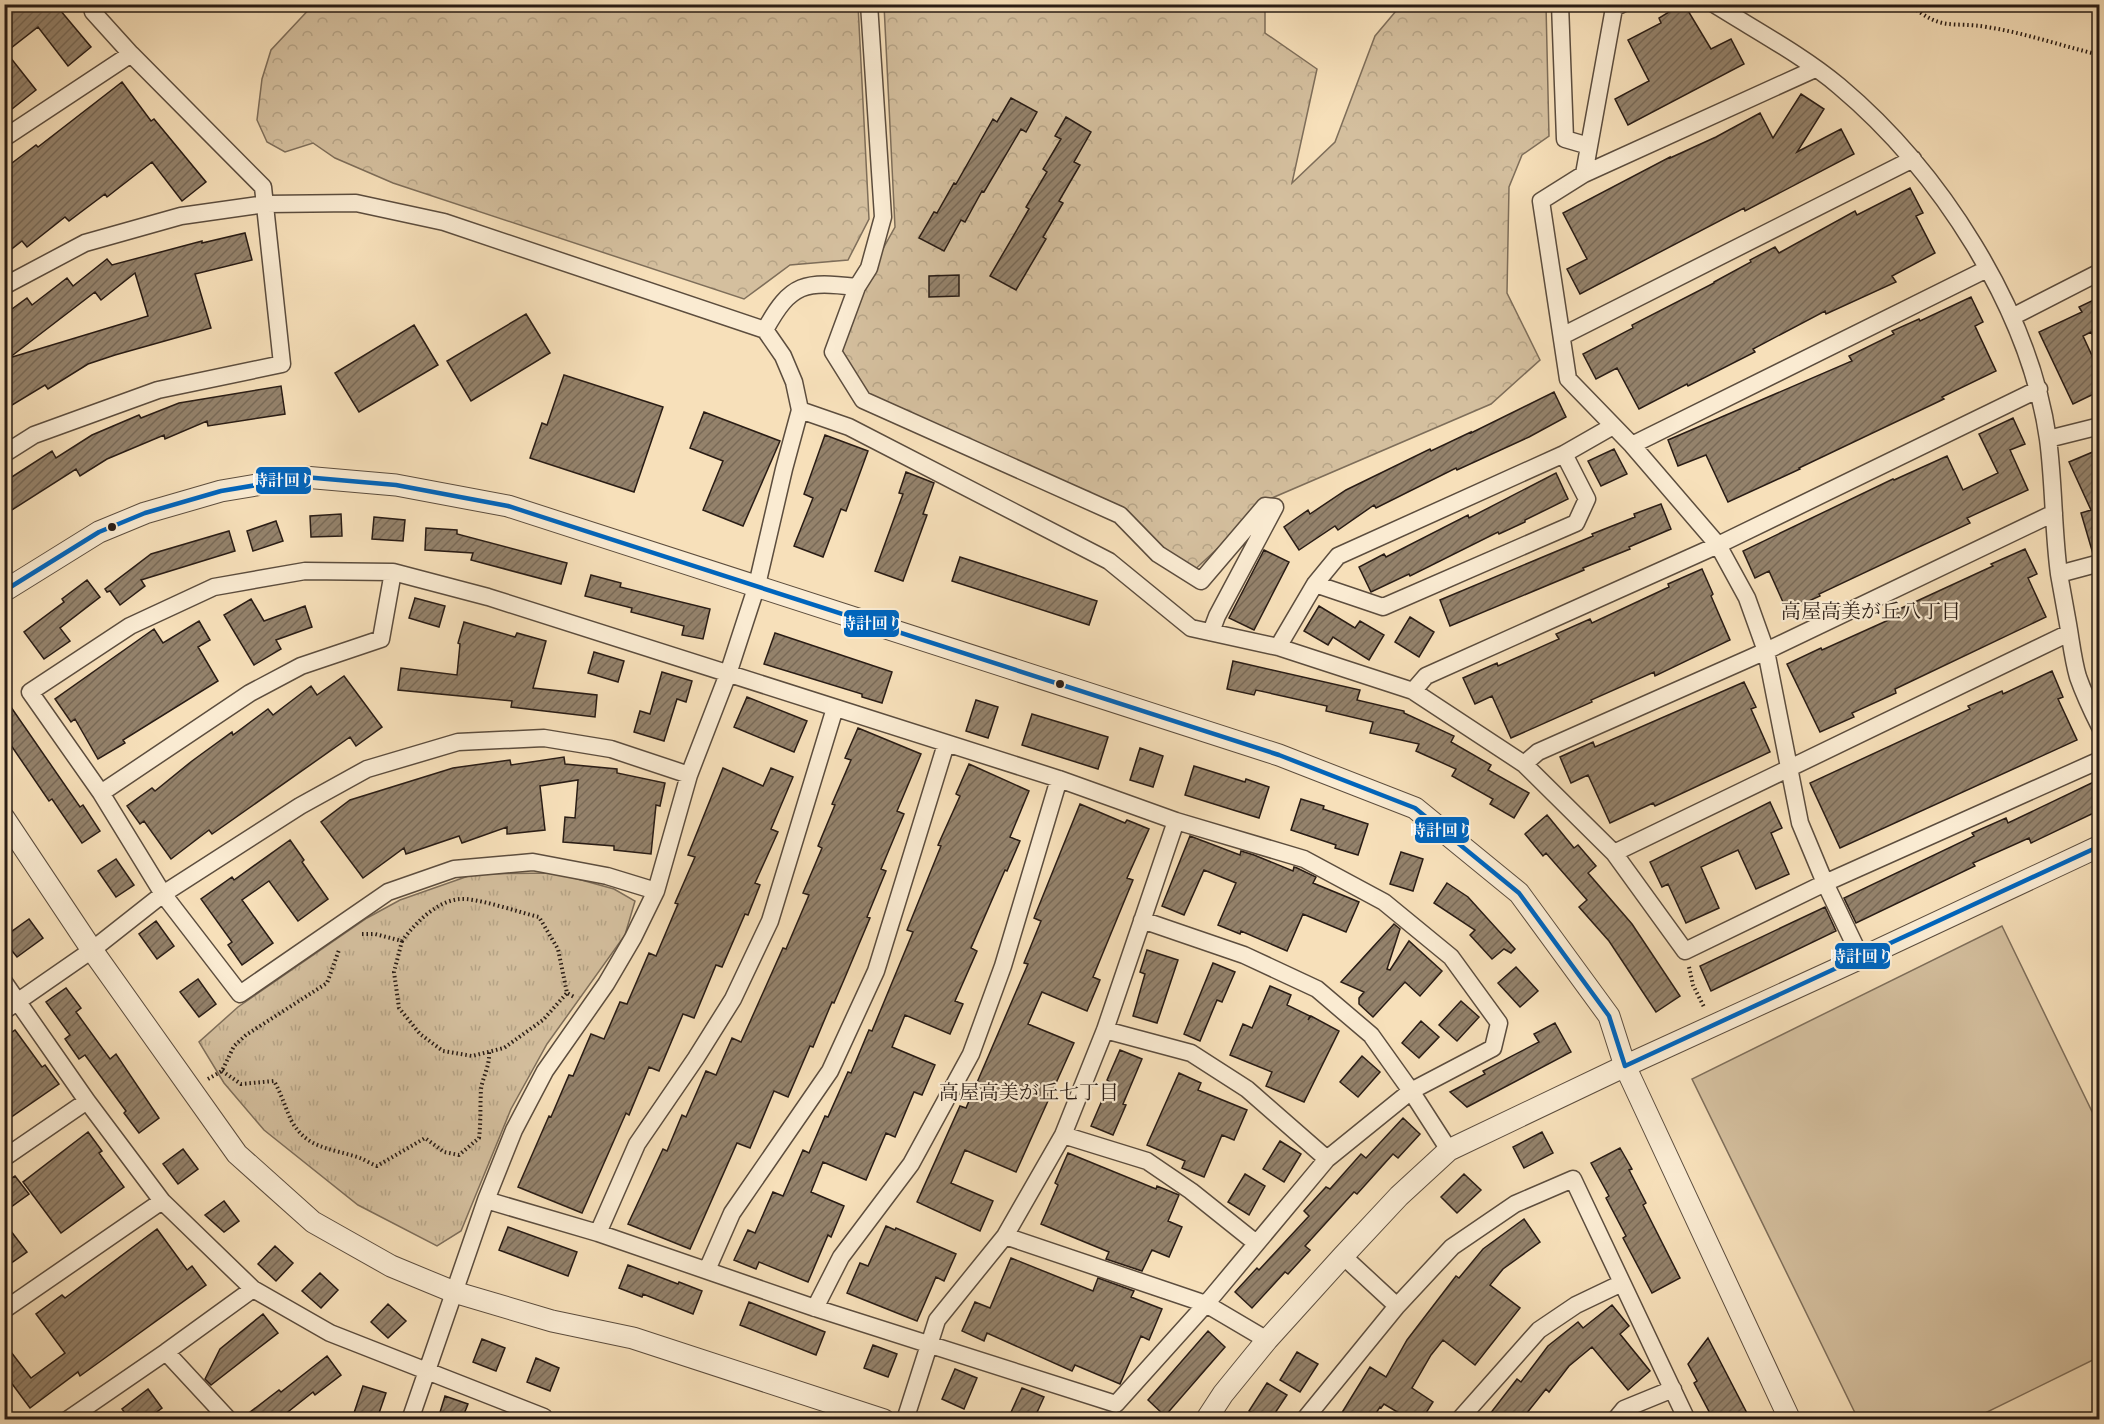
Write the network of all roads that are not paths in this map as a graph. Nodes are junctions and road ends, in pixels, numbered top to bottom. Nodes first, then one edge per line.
1 (91, 4) edge
2 (869, 4) edge
3 (1560, 4) edge
4 (1622, 4) edge
5 (1714, 4) edge
6 (131, 54) junction
7 (1815, 69) junction
8 (4, 138) edge
9 (1589, 146) junction
10 (1913, 159) junction
11 (1584, 174) junction
12 (266, 204) junction
13 (1987, 269) junction
14 (2100, 272) edge
15 (4, 286) edge
16 (856, 287) junction
17 (2012, 317) junction
18 (765, 330) junction
19 (1562, 336) junction
20 (2038, 390) junction
21 (800, 410) junction
22 (1613, 426) junction
23 (2100, 426) edge
24 (2048, 439) junction
25 (1632, 445) junction
26 (4, 454) edge
27 (1564, 454) junction
28 (2054, 513) junction
29 (1718, 545) junction
30 (2100, 563) edge
31 (393, 572) junction
32 (2059, 574) junction
33 (1315, 584) junction
34 (756, 585) junction
35 (4, 591) edge
36 (1211, 632) junction
37 (2070, 633) junction
38 (1278, 647) junction
39 (1766, 651) junction
40 (728, 674) junction
41 (1413, 692) junction
42 (2095, 707) edge
43 (835, 708) junction
44 (2100, 727) edge
45 (946, 744) junction
46 (2100, 760) edge
47 (1524, 764) junction
48 (1789, 770) junction
49 (689, 775) junction
50 (1059, 779) junction
51 (101, 793) junction
52 (4, 818) edge
53 (1176, 821) junction
54 (2100, 846) edge
55 (1614, 853) junction
56 (1825, 883) junction
57 (657, 891) junction
58 (163, 894) junction
59 (1142, 920) junction
60 (92, 950) junction
61 (1861, 958) junction
62 (4, 982) edge
63 (19, 1001) junction
64 (4, 1011) edge
65 (1105, 1030) junction
66 (1625, 1066) junction
67 (1411, 1091) junction
68 (87, 1101) junction
69 (1064, 1136) junction
70 (1449, 1150) junction
71 (4, 1158) edge
72 (1327, 1159) junction
73 (486, 1200) junction
74 (162, 1201) junction
75 (598, 1233) junction
76 (1005, 1236) junction
77 (1256, 1243) junction
78 (1343, 1256) junction
79 (707, 1270) junction
80 (1622, 1283) junction
81 (253, 1289) junction
82 (454, 1292) junction
83 (1206, 1304) junction
84 (1397, 1306) junction
85 (815, 1308) junction
86 (4, 1310) edge
87 (1267, 1340) junction
88 (931, 1344) junction
89 (166, 1352) junction
90 (426, 1371) junction
91 (1673, 1389) junction
92 (67, 1419) edge
93 (229, 1419) edge
94 (410, 1419) edge
95 (543, 1419) edge
96 (884, 1419) edge
97 (905, 1419) edge
98 (1206, 1419) edge
99 (1304, 1419) edge
100 (1459, 1419) edge
101 (1615, 1419) edge
102 (1687, 1419) edge
103 (1791, 1419) edge

1 - 6 street
2 - 16 street
3 - 9 street
4 - 9 street
5 - 7 street
6 - 8 street
6 - 12 street
7 - 10 street
7 - 11 street
9 - 11 street
10 - 13 street
10 - 19 street
11 - 19 street
12 - 15 street
12 - 18 street
12 - 26 street
13 - 17 street
13 - 25 street
14 - 17 street
16 - 18 street
16 - 36 street
17 - 20 street
18 - 21 street
19 - 22 street
20 - 24 street
20 - 29 street
21 - 34 street
21 - 36 street
22 - 25 street
22 - 27 street
23 - 24 street
24 - 28 street
25 - 29 street
27 - 33 street
27 - 33 street
28 - 32 street
28 - 39 street
29 - 39 street
29 - 41 street
30 - 32 street
31 - 40 street
31 - 51 street
31 - 51 street
32 - 37 street
33 - 38 street
34 - 35 street
34 - 40 street
34 - 66 street
36 - 38 street
37 - 42 street
37 - 48 street
38 - 41 street
39 - 47 street
39 - 48 street
40 - 43 street
40 - 49 street
41 - 47 street
42 - 44 street
43 - 45 street
43 - 75 street
45 - 50 street
45 - 79 street
46 - 56 street
47 - 55 street
48 - 55 street
48 - 56 street
49 - 57 street
49 - 58 street
50 - 53 street
50 - 85 street
51 - 58 street
52 - 60 street
53 - 59 street
53 - 67 street
54 - 61 street
55 - 56 street
56 - 61 street
57 - 58 street
57 - 73 street
58 - 60 street
59 - 65 street
59 - 67 street
60 - 63 street
60 - 82 street
61 - 66 street
62 - 63 street
63 - 64 street
63 - 68 street
65 - 69 street
65 - 72 street
66 - 70 street
66 - 103 street
67 - 70 street
67 - 72 street
68 - 71 street
68 - 74 street
69 - 76 street
69 - 77 street
70 - 78 street
72 - 77 street
73 - 75 street
73 - 82 street
74 - 81 street
74 - 86 street
75 - 79 street
76 - 83 street
76 - 88 street
77 - 83 street
78 - 84 street
78 - 87 street
79 - 85 street
80 - 84 street
80 - 91 street
80 - 100 street
81 - 89 street
81 - 90 street
82 - 90 street
82 - 96 street
83 - 87 street
83 - 88 street
84 - 99 street
85 - 88 street
87 - 98 street
88 - 97 street
89 - 92 street
89 - 93 street
90 - 94 street
90 - 95 street
91 - 101 street
91 - 102 street

